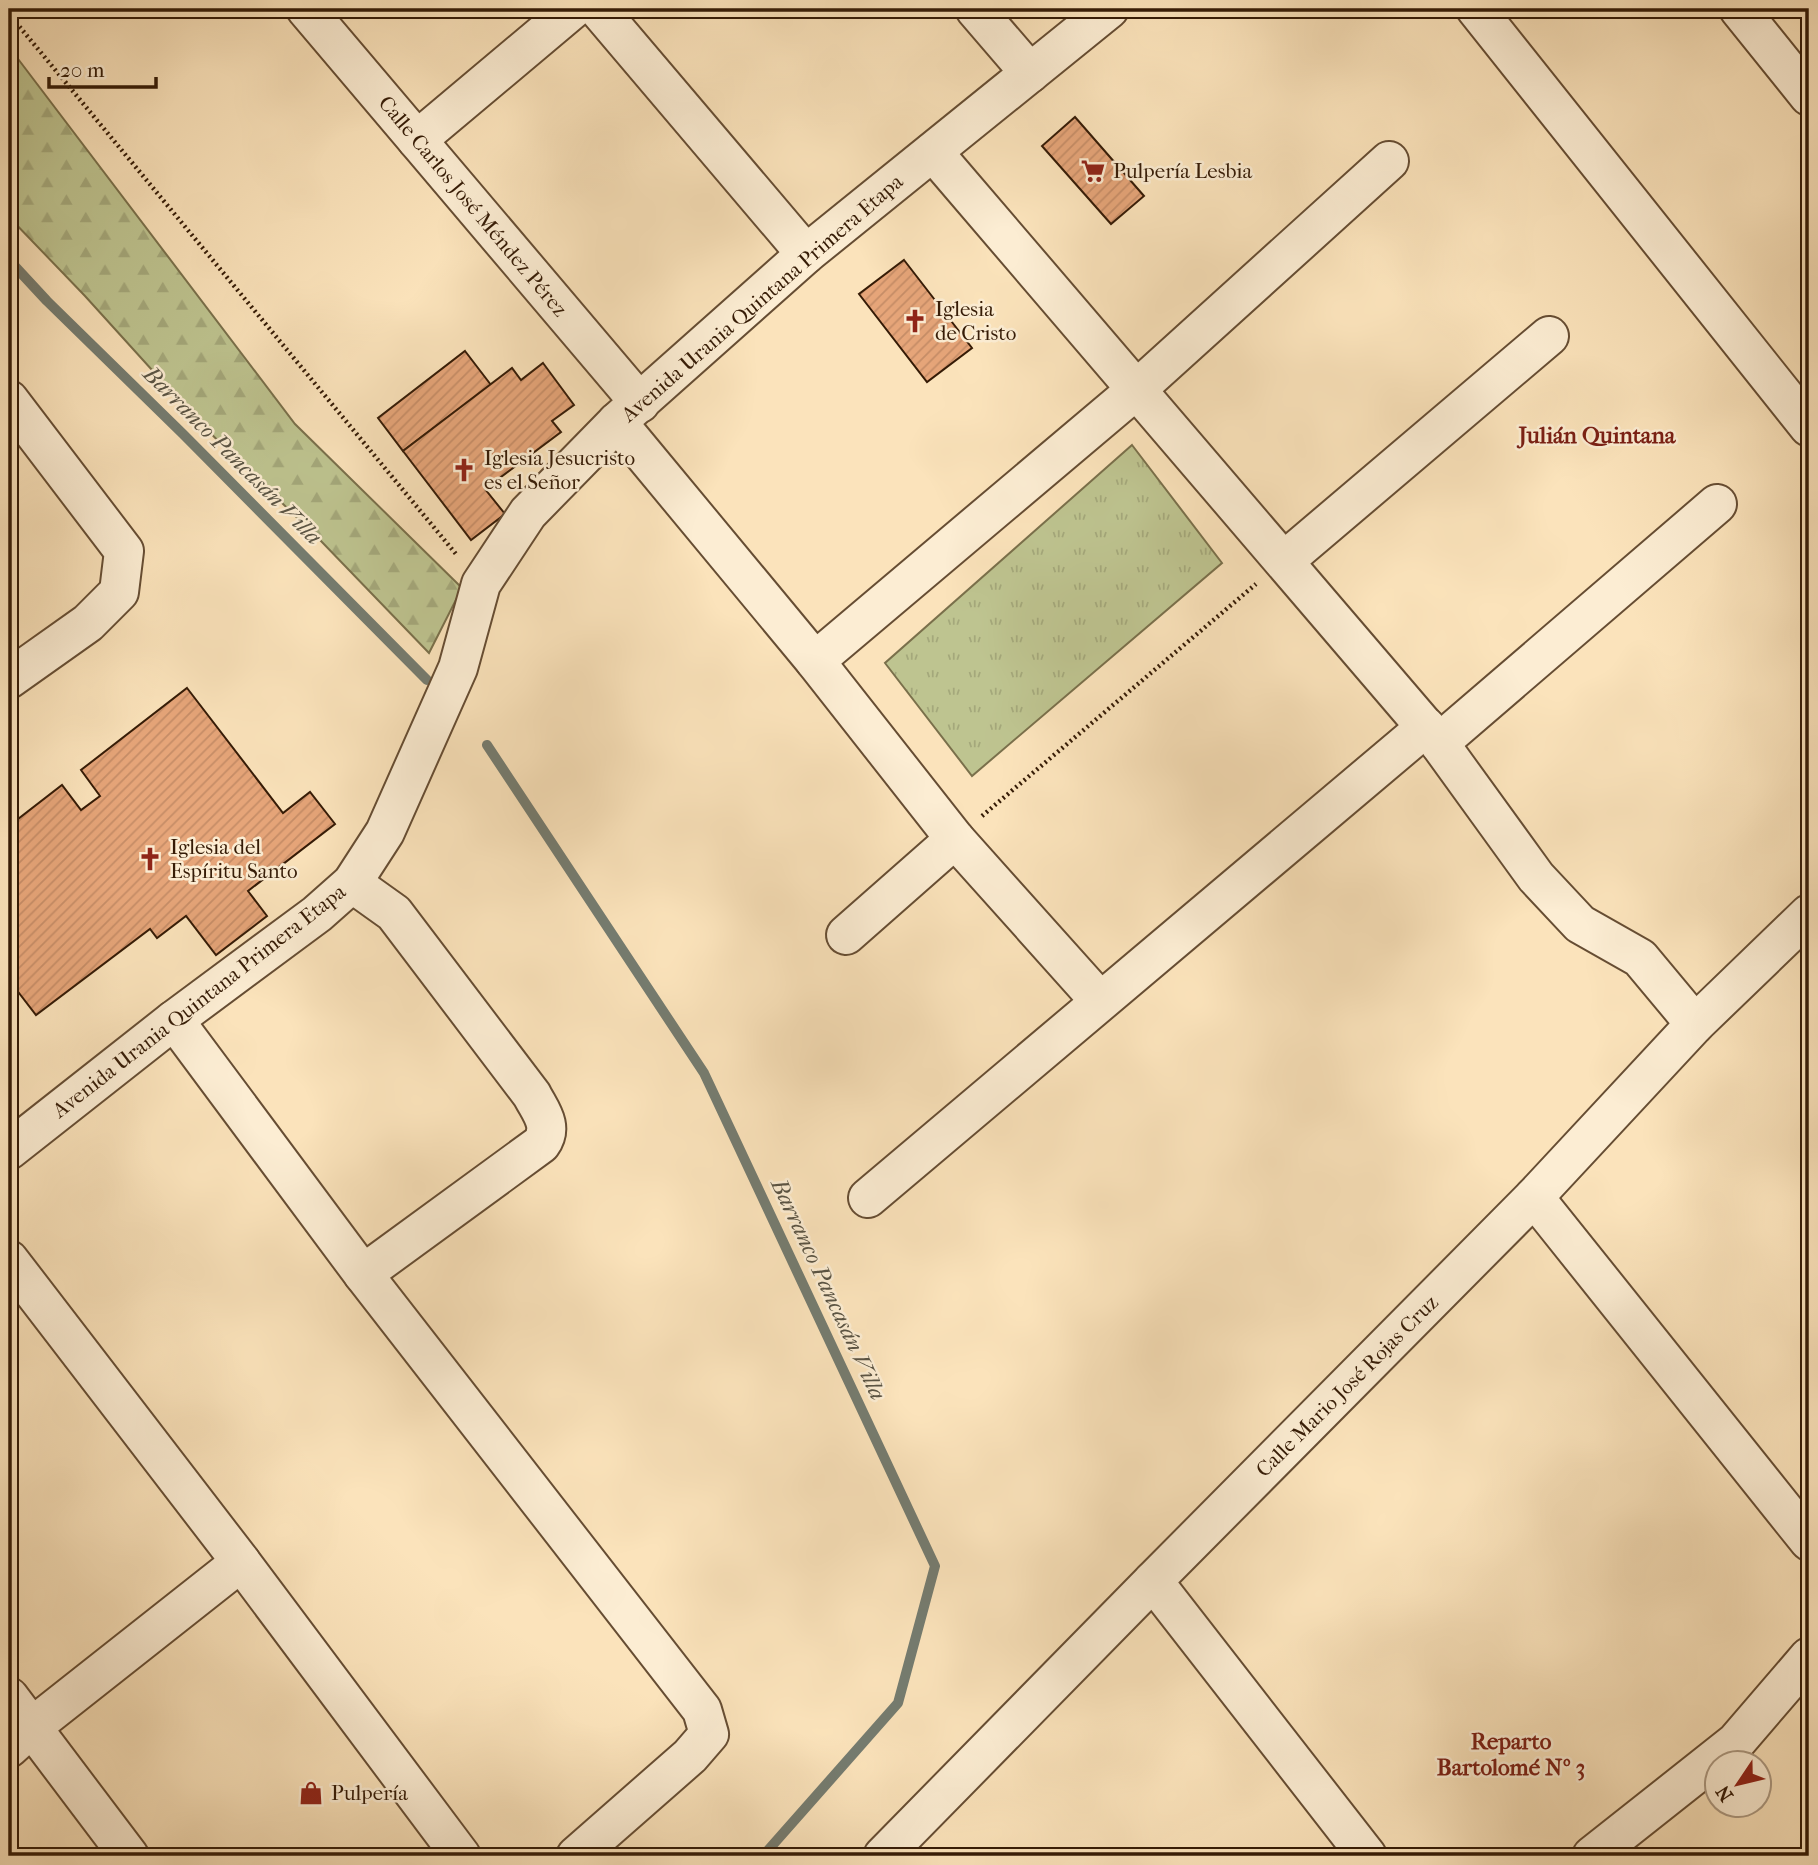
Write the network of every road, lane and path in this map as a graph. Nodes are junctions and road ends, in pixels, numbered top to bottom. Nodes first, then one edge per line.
1 (306, 9) edge
2 (573, 9) edge
3 (598, 9) edge
4 (975, 9) edge
5 (1109, 9) edge
6 (1476, 9) edge
7 (1739, 9) edge
8 (9, 14) edge
9 (1030, 73) junction
10 (1809, 96) edge
11 (417, 140) junction
12 (933, 152) junction
13 (1390, 161) dead end
14 (806, 254) junction
15 (1549, 336) dead end
16 (1136, 390) junction
17 (9, 400) edge
18 (629, 413) junction
19 (1809, 427) edge
20 (1717, 504) dead end
21 (1284, 561) junction
22 (481, 584) junction
23 (815, 661) junction
24 (9, 679) edge
25 (1432, 735) junction
26 (955, 839) junction
27 (352, 883) junction
28 (1809, 914) edge
29 (846, 935) dead end
30 (1100, 1001) junction
31 (174, 1020) junction
32 (1695, 1024) junction
33 (9, 1150) edge
34 (1534, 1197) junction
35 (868, 1198) dead end
36 (9, 1260) edge
37 (363, 1274) junction
38 (1809, 1541) edge
39 (242, 1562) junction
40 (1153, 1581) junction
41 (1809, 1657) edge
42 (9, 1697) edge
43 (20, 1737) edge
44 (129, 1856) edge
45 (461, 1856) edge
46 (576, 1856) edge
47 (883, 1856) edge
48 (1367, 1856) edge
49 (1592, 1856) edge

1 - 11 street, Calle Carlos José Méndez Pérez
2 - 11 street
3 - 14 street
4 - 9 street
5 - 9 street, Avenida Urania Quintana Primera Etapa
6 - 19 street
7 - 10 street
8 - 22 path
9 - 12 street, Avenida Urania Quintana Primera Etapa
11 - 18 street, Calle Carlos José Méndez Pérez
12 - 14 street, Avenida Urania Quintana Primera Etapa
12 - 16 street
13 - 16 street
14 - 18 street, Avenida Urania Quintana Primera Etapa
15 - 21 street
16 - 21 street
16 - 23 street
17 - 24 street
18 - 22 street, Avenida Urania Quintana Primera Etapa
18 - 23 street, Calle Carlos José Méndez Pérez
20 - 25 street
21 - 25 street
21 - 26 path
22 - 27 street, Avenida Urania Quintana Primera Etapa
23 - 26 street, Calle Carlos José Méndez Pérez
25 - 30 street
25 - 32 street
26 - 29 street
26 - 30 street, Calle Carlos José Méndez Pérez
27 - 31 street, Avenida Urania Quintana Primera Etapa
27 - 37 street
28 - 32 street, Calle Mario José Rojas Cruz
30 - 35 street
31 - 33 street, Avenida Urania Quintana Primera Etapa
31 - 37 street
32 - 34 street, Calle Mario José Rojas Cruz
34 - 38 street
34 - 40 street, Calle Mario José Rojas Cruz
36 - 39 street
37 - 46 street
39 - 43 street
39 - 45 street
40 - 47 street, Calle Mario José Rojas Cruz
40 - 48 street
41 - 49 street
42 - 43 street
43 - 44 street

